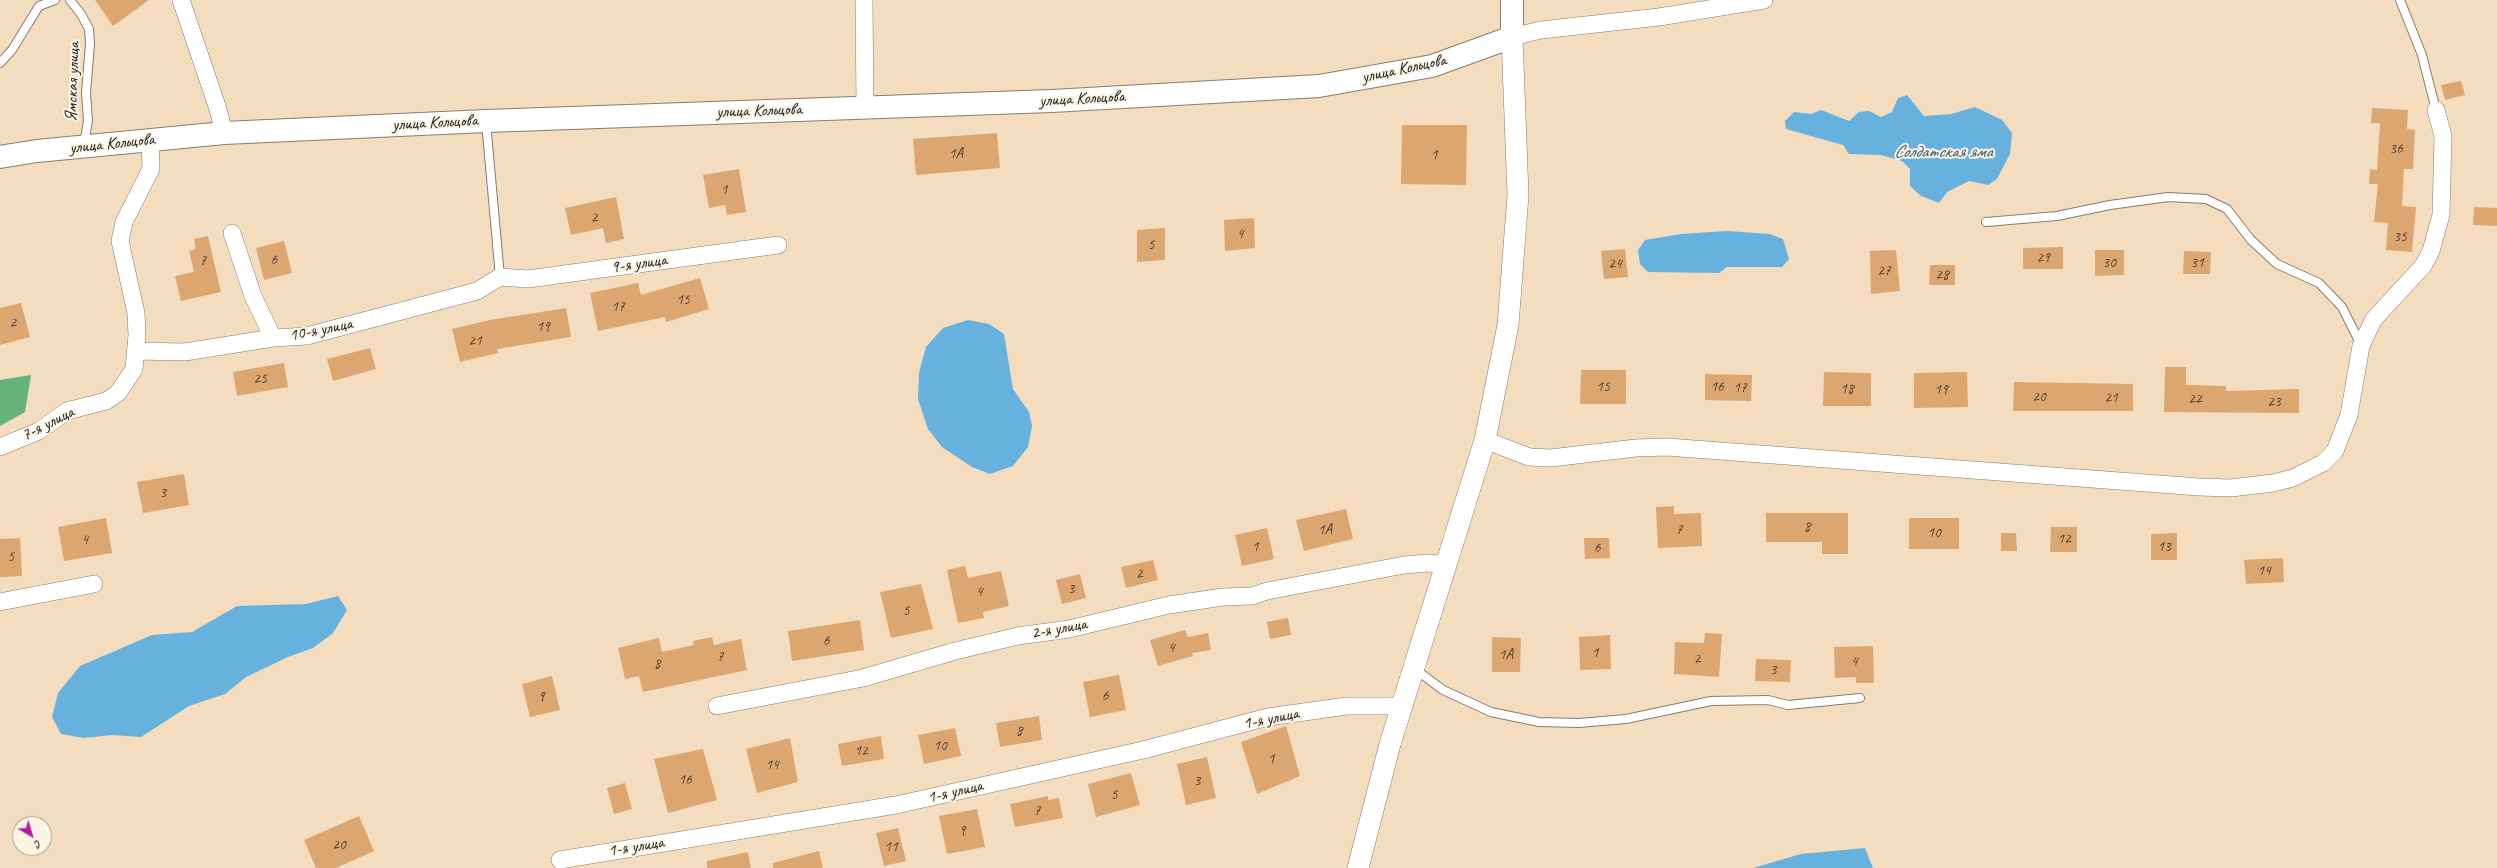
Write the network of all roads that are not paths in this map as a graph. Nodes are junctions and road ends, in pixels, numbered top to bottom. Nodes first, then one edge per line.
1 (55, 0) edge
2 (70, 0) edge
3 (181, 0) edge
4 (864, 0) edge
5 (1512, 0) edge
6 (1764, 0) edge
7 (2400, 0) edge
8 (1512, 37) junction
9 (0, 63) edge
10 (866, 107) junction
11 (2436, 110) joint
12 (486, 121) junction
13 (224, 133) junction
14 (150, 140) junction
15 (84, 146) junction
16 (0, 157) edge
17 (1986, 222) dead end
18 (232, 233) dead end
19 (778, 245) dead end
20 (500, 277) junction
21 (273, 338) junction
22 (2361, 346) junction
23 (135, 351) junction
24 (1485, 440) junction
25 (0, 447) edge
26 (1447, 565) junction
27 (94, 584) dead end
28 (0, 602) edge
29 (1415, 668) junction
30 (1860, 698) dead end
31 (717, 706) dead end
32 (1402, 706) junction
33 (560, 860) dead end
34 (1358, 868) edge

1 - 9 lane
2 - 15 lane, Ямская улица
3 - 13 street
4 - 10 street
5 - 8 main road
6 - 8 street
7 - 11 lane
8 - 10 main road, улица Кольцова
8 - 24 street
10 - 12 main road, улица Кольцова
11 - 22 street
12 - 13 main road, улица Кольцова
12 - 20 lane
13 - 14 main road, улица Кольцова
14 - 15 main road, улица Кольцова
14 - 23 street, 7-я улица
15 - 16 main road, улица Кольцова
17 - 22 lane
18 - 21 street
19 - 20 street, 9-я улица
20 - 21 street, 10-я улица
21 - 23 street, 10-я улица
22 - 24 street
23 - 25 street, 7-я улица
24 - 26 street
26 - 29 street
26 - 31 street, 2-я улица
27 - 28 street
29 - 30 lane
29 - 32 street
32 - 33 street, 1-я улица
32 - 34 street

